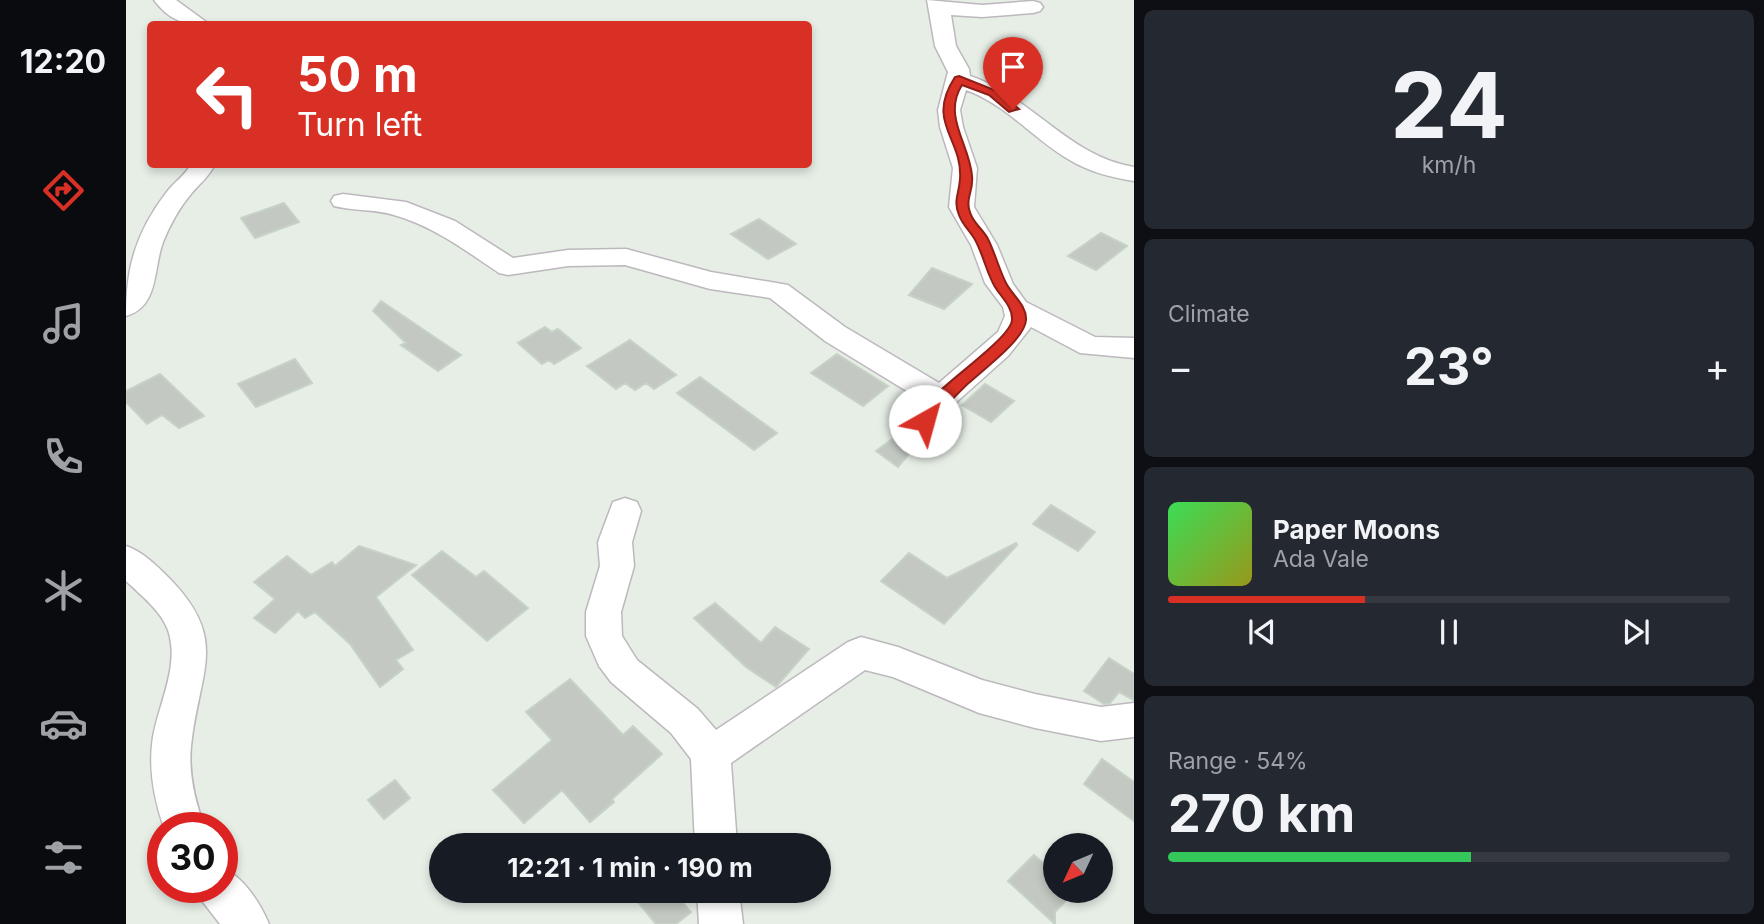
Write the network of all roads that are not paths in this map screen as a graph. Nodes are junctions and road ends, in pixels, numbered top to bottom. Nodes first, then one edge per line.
1 (164, 0) edge
2 (939, 5) edge
3 (1033, 7) dead end
4 (193, 21) edge
5 (959, 80) junction
6 (201, 168) edge
7 (1134, 174) edge
8 (344, 201) dead end
9 (126, 307) edge
10 (1017, 308) junction
11 (1134, 348) edge
12 (942, 398) junction
13 (925, 421) dead end
14 (625, 511) dead end
15 (126, 560) edge
16 (1134, 720) edge
17 (710, 755) junction
18 (178, 812) edge
19 (715, 833) edge
20 (231, 903) edge
21 (719, 903) edge
22 (247, 924) edge
23 (721, 924) edge

1 - 4 street
2 - 3 street
2 - 5 street
5 - 7 street
5 - 10 street
6 - 9 street
8 - 12 street
10 - 11 street
10 - 12 street
12 - 13 street
14 - 17 street
15 - 18 street
16 - 17 street
17 - 19 street
20 - 22 street
21 - 23 street

